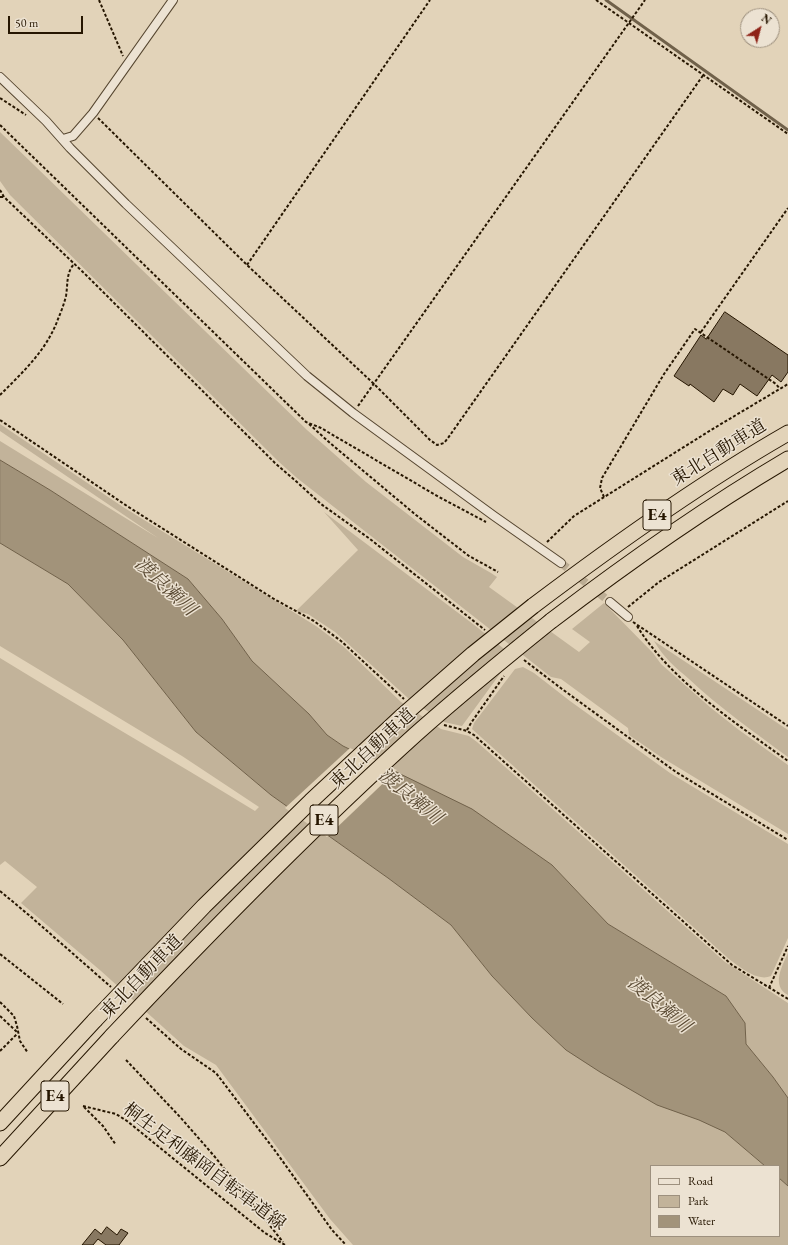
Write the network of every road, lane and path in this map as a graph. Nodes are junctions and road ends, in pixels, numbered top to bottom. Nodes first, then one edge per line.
1 (99, 0) edge
2 (172, 0) edge
3 (430, 0) edge
4 (596, 0) edge
5 (645, 0) edge
6 (629, 23) junction
7 (127, 66) junction
8 (704, 74) junction
9 (0, 77) edge
10 (93, 114) junction
11 (0, 125) edge
12 (788, 134) edge
13 (62, 139) junction
14 (0, 190) edge
15 (0, 197) edge
16 (4, 197) junction
17 (788, 208) edge
18 (74, 264) junction
19 (247, 265) junction
20 (701, 332) junction
21 (374, 384) junction
22 (788, 384) edge
23 (780, 389) junction
24 (0, 396) edge
25 (353, 413) junction
26 (306, 422) junction
27 (788, 433) edge
28 (788, 459) edge
29 (604, 497) junction
30 (788, 501) edge
31 (487, 522) dead end
32 (541, 548) junction
33 (561, 563) tunnel mouth
34 (498, 572) dead end
35 (610, 602) tunnel mouth
36 (622, 611) junction
37 (628, 617) joint
38 (637, 626) junction
39 (488, 632) dead end
40 (518, 655) dead end
41 (505, 674) dead end
42 (788, 726) edge
43 (467, 731) dead end
44 (788, 761) edge
45 (788, 840) edge
46 (0, 891) edge
47 (788, 946) edge
48 (0, 954) edge
49 (769, 988) dead end
50 (113, 989) dead end
51 (0, 1002) edge
52 (63, 1004) dead end
53 (141, 1014) dead end
54 (0, 1016) edge
55 (18, 1032) junction
56 (0, 1051) edge
57 (28, 1053) dead end
58 (126, 1060) dead end
59 (0, 1123) edge
60 (116, 1145) dead end
61 (0, 1158) edge
62 (284, 1244) edge
63 (346, 1245) edge

1 - 7 path
2 - 7 street
3 - 19 path
4 - 6 path
5 - 6 path
6 - 8 path
6 - 21 path
7 - 10 street
8 - 12 path
8 - 21 path
9 - 13 street
10 - 13 street
10 - 19 path
11 - 26 path
13 - 25 street
14 - 16 path
15 - 16 path
16 - 18 path
17 - 20 path
18 - 24 path
18 - 39 path
19 - 21 path
20 - 23 path
20 - 29 path
21 - 25 path
22 - 23 path
23 - 29 path
25 - 32 street
26 - 31 path
26 - 34 path
27 - 59 highway, 東北自動車道 / E4, bridge
28 - 61 highway, 東北自動車道 / E4, bridge
29 - 32 path
30 - 36 path
32 - 33 street
35 - 36 street
36 - 37 street
37 - 38 path
38 - 42 path
38 - 44 path
40 - 45 path
41 - 43 path
46 - 50 path
47 - 49 path
48 - 52 path
51 - 55 path
53 - 63 path
54 - 55 path
55 - 56 path
55 - 57 path
58 - 62 path
60 - 62 path, 桐生足利藤岡自転車道線

